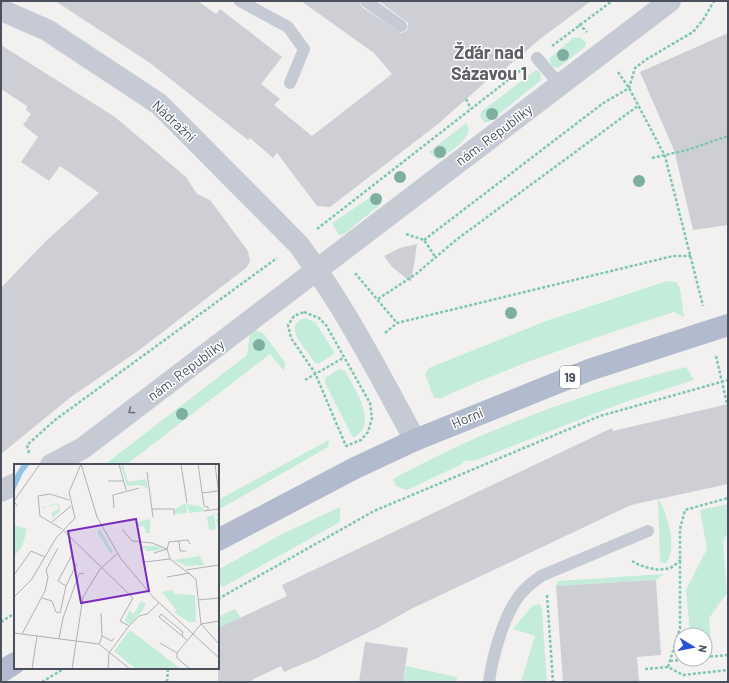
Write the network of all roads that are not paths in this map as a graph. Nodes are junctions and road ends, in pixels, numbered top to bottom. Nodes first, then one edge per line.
1 (240, 1) edge
2 (366, 1) edge
3 (670, 1) edge
4 (1, 10) edge
5 (401, 26) dead end
6 (537, 58) road end
7 (290, 82) dead end
8 (560, 85) junction
9 (318, 269) junction
10 (719, 328) edge
11 (416, 440) junction
12 (57, 462) edge
13 (14, 484) edge
14 (1, 491) edge
15 (648, 531) dead end
16 (219, 539) edge
17 (14, 664) edge
18 (1, 672) edge
19 (489, 682) edge

1 - 7 lane
2 - 5 lane
3 - 8 street, nám. Republiky
4 - 9 street, Nádražní
6 - 8 lane
8 - 9 street, nám. Republiky
9 - 11 street
9 -> 12 street, nám. Republiky
10 - 11 main road, Horní / 19
11 - 16 main road, Horní / 19
13 - 14 street
15 - 19 lane
17 - 18 main road

